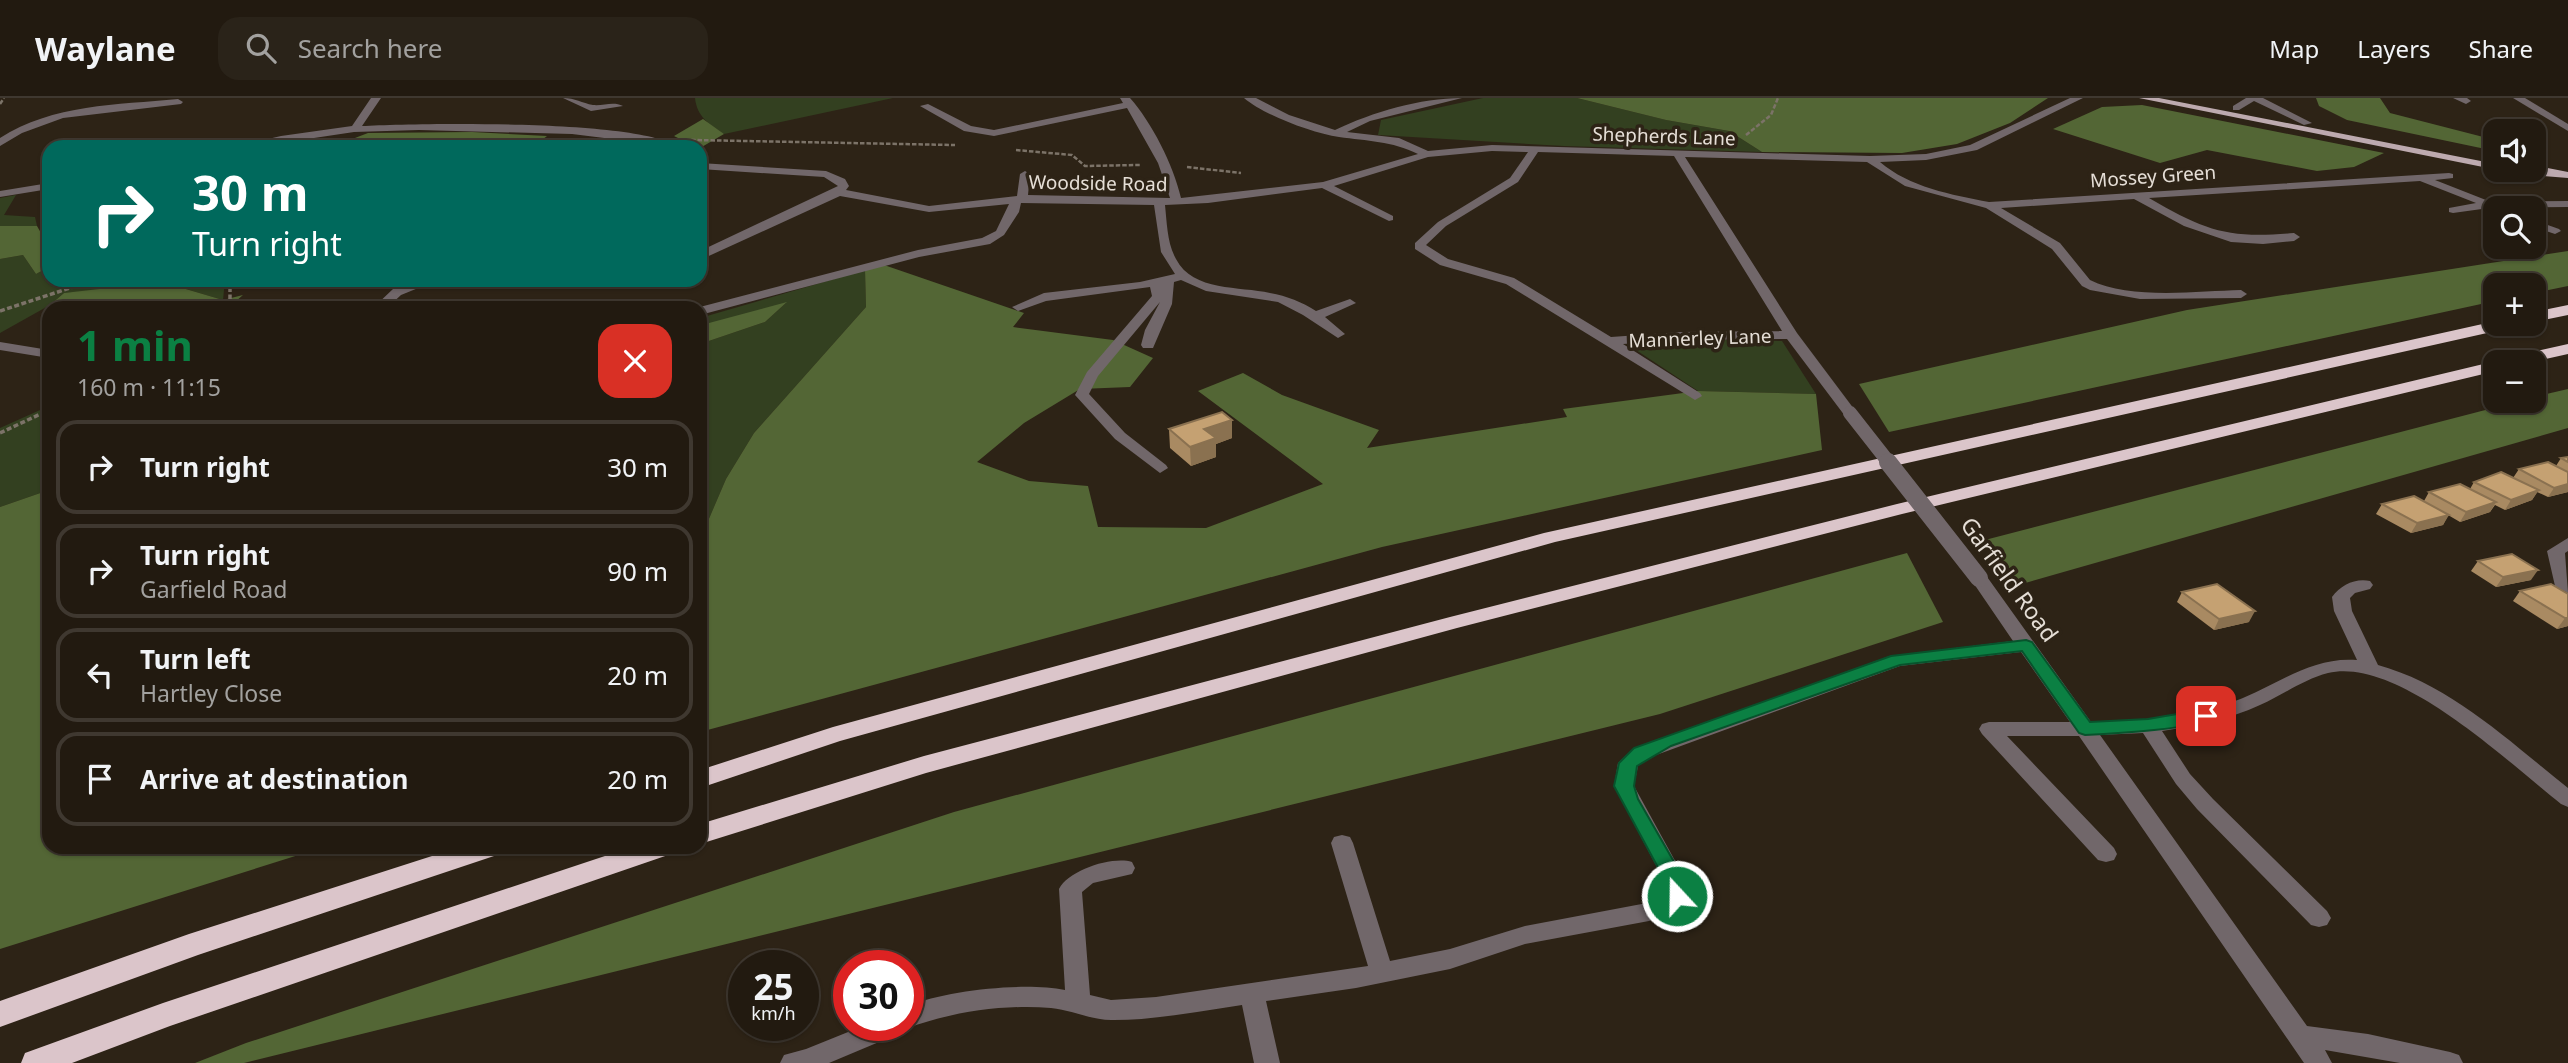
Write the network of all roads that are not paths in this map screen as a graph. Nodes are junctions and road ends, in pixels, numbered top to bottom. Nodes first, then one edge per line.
1 (376, 98) edge
2 (1248, 98) edge
3 (1457, 98) edge
4 (2078, 98) edge
5 (2144, 98) edge
6 (2187, 98) edge
7 (2254, 98) edge
8 (2518, 98) edge
9 (572, 101) edge
10 (1128, 101) edge
11 (2065, 101) edge
12 (178, 102) dead end
13 (618, 106) dead end
14 (925, 106) dead end
15 (2236, 108) junction
16 (582, 114) junction
17 (2307, 123) junction
18 (2567, 127) edge
19 (355, 129) junction
20 (554, 131) junction
21 (1336, 134) junction
22 (284, 140) edge
23 (659, 140) edge
24 (0, 143) edge
25 (1535, 150) junction
26 (1427, 154) junction
27 (1678, 154) junction
28 (1870, 159) junction
29 (2483, 162) edge
30 (2483, 162) edge
31 (2483, 162) edge
32 (707, 166) edge
33 (2547, 172) edge
34 (1025, 174) dead end
35 (2568, 175) edge
36 (2416, 176) junction
37 (2449, 176) dead end
38 (1324, 186) junction
39 (42, 187) edge
40 (839, 192) junction
41 (0, 194) edge
42 (2135, 194) junction
43 (1019, 199) junction
44 (1159, 202) junction
45 (1177, 202) junction
46 (2483, 203) edge
47 (2568, 204) edge
48 (1989, 205) junction
49 (2546, 205) edge
50 (2483, 208) edge
51 (2453, 210) dead end
52 (1389, 218) dead end
53 (2546, 228) edge
54 (2555, 231) dead end
55 (2294, 237) dead end
56 (707, 253) edge
57 (1183, 276) junction
58 (1162, 281) junction
59 (412, 287) edge
60 (2241, 294) dead end
61 (387, 301) edge
62 (1350, 303) dead end
63 (1018, 307) dead end
64 (707, 309) edge
65 (2568, 310) edge
66 (2546, 315) edge
67 (1315, 316) junction
68 (2483, 329) edge
69 (1338, 334) dead end
70 (1791, 335) junction
71 (1609, 341) junction
72 (1148, 345) dead end
73 (0, 346) edge
74 (2568, 349) edge
75 (42, 353) edge
76 (2546, 354) edge
77 (2483, 369) edge
78 (1695, 396) dead end
79 (1160, 468) dead end
80 (2568, 543) edge
81 (2364, 585) dead end
82 (2568, 588) edge
83 (2026, 645) junction
84 (2371, 668) junction
85 (2148, 725) junction
86 (2085, 729) junction
87 (707, 777) edge
88 (2568, 799) edge
89 (707, 832) edge
90 (1342, 843) dead end
91 (471, 854) edge
92 (641, 854) edge
93 (2106, 854) dead end
94 (1124, 868) dead end
95 (2319, 918) dead end
96 (1382, 973) junction
97 (1252, 992) junction
98 (1078, 1003) junction
99 (924, 1010) edge
100 (0, 1014) edge
101 (2300, 1036) junction
102 (853, 1041) edge
103 (803, 1062) edge
104 (36, 1063) edge
105 (1267, 1063) edge
106 (2319, 1063) edge
107 (2450, 1063) edge

1 - 19 street
2 - 21 street, Shepherds Lane
3 - 21 street
4 - 11 street, Shepherds Lane
5 - 29 main road
6 - 15 main road
7 - 15 street
7 - 17 street
8 - 18 street
9 - 16 street
10 - 14 street
10 - 45 street
11 - 28 street, Shepherds Lane
12 - 24 street
13 - 16 street
15 - 17 main road
15 - 30 main road
16 - 20 street
17 - 31 main road
19 - 20 street
19 - 22 street
20 - 23 street
21 - 26 street, Shepherds Lane
25 - 26 street, Shepherds Lane
25 - 27 street, Shepherds Lane
25 - 71 street, Mannerley Lane
26 - 38 street, Woodside Road
27 - 28 street, Shepherds Lane
27 - 70 street, Garfield Road
28 - 48 street, Mossey Green
32 - 40 street
33 - 35 main road
34 - 43 street
36 - 37 street, Mossey Green
36 - 42 street, Mossey Green
36 - 46 street
38 - 45 street, Woodside Road
38 - 52 street
39 - 41 street
40 - 43 street, Woodside Road
40 - 56 street
42 - 48 street, Mossey Green
42 - 55 street
43 - 44 street, Woodside Road
43 - 64 street
44 - 45 street, Woodside Road
44 - 57 street
47 - 49 street
48 - 60 street
50 - 51 street
53 - 54 street
57 - 58 street
57 - 67 street
58 - 63 street
58 - 72 street
58 - 79 street
59 - 61 street
62 - 67 street
65 - 66 highway
67 - 69 street
68 - 87 highway
70 - 71 street, Mannerley Lane
70 - 83 street, Garfield Road, bridge
71 - 78 street, Mannerley Lane
73 - 75 street
74 - 76 highway
77 - 89 highway
80 - 82 street
81 - 84 street
83 - 86 street, Garfield Road
83 - 96 street
84 - 85 street
84 - 88 street
85 - 86 street
85 - 95 street
86 - 93 street
86 - 101 street, Garfield Road
90 - 96 street
91 - 100 highway
92 - 104 highway
94 - 98 street
96 - 97 street
97 - 98 street
97 - 105 street
98 - 99 street
101 - 106 street, Garfield Road
101 - 107 street
102 - 103 street

